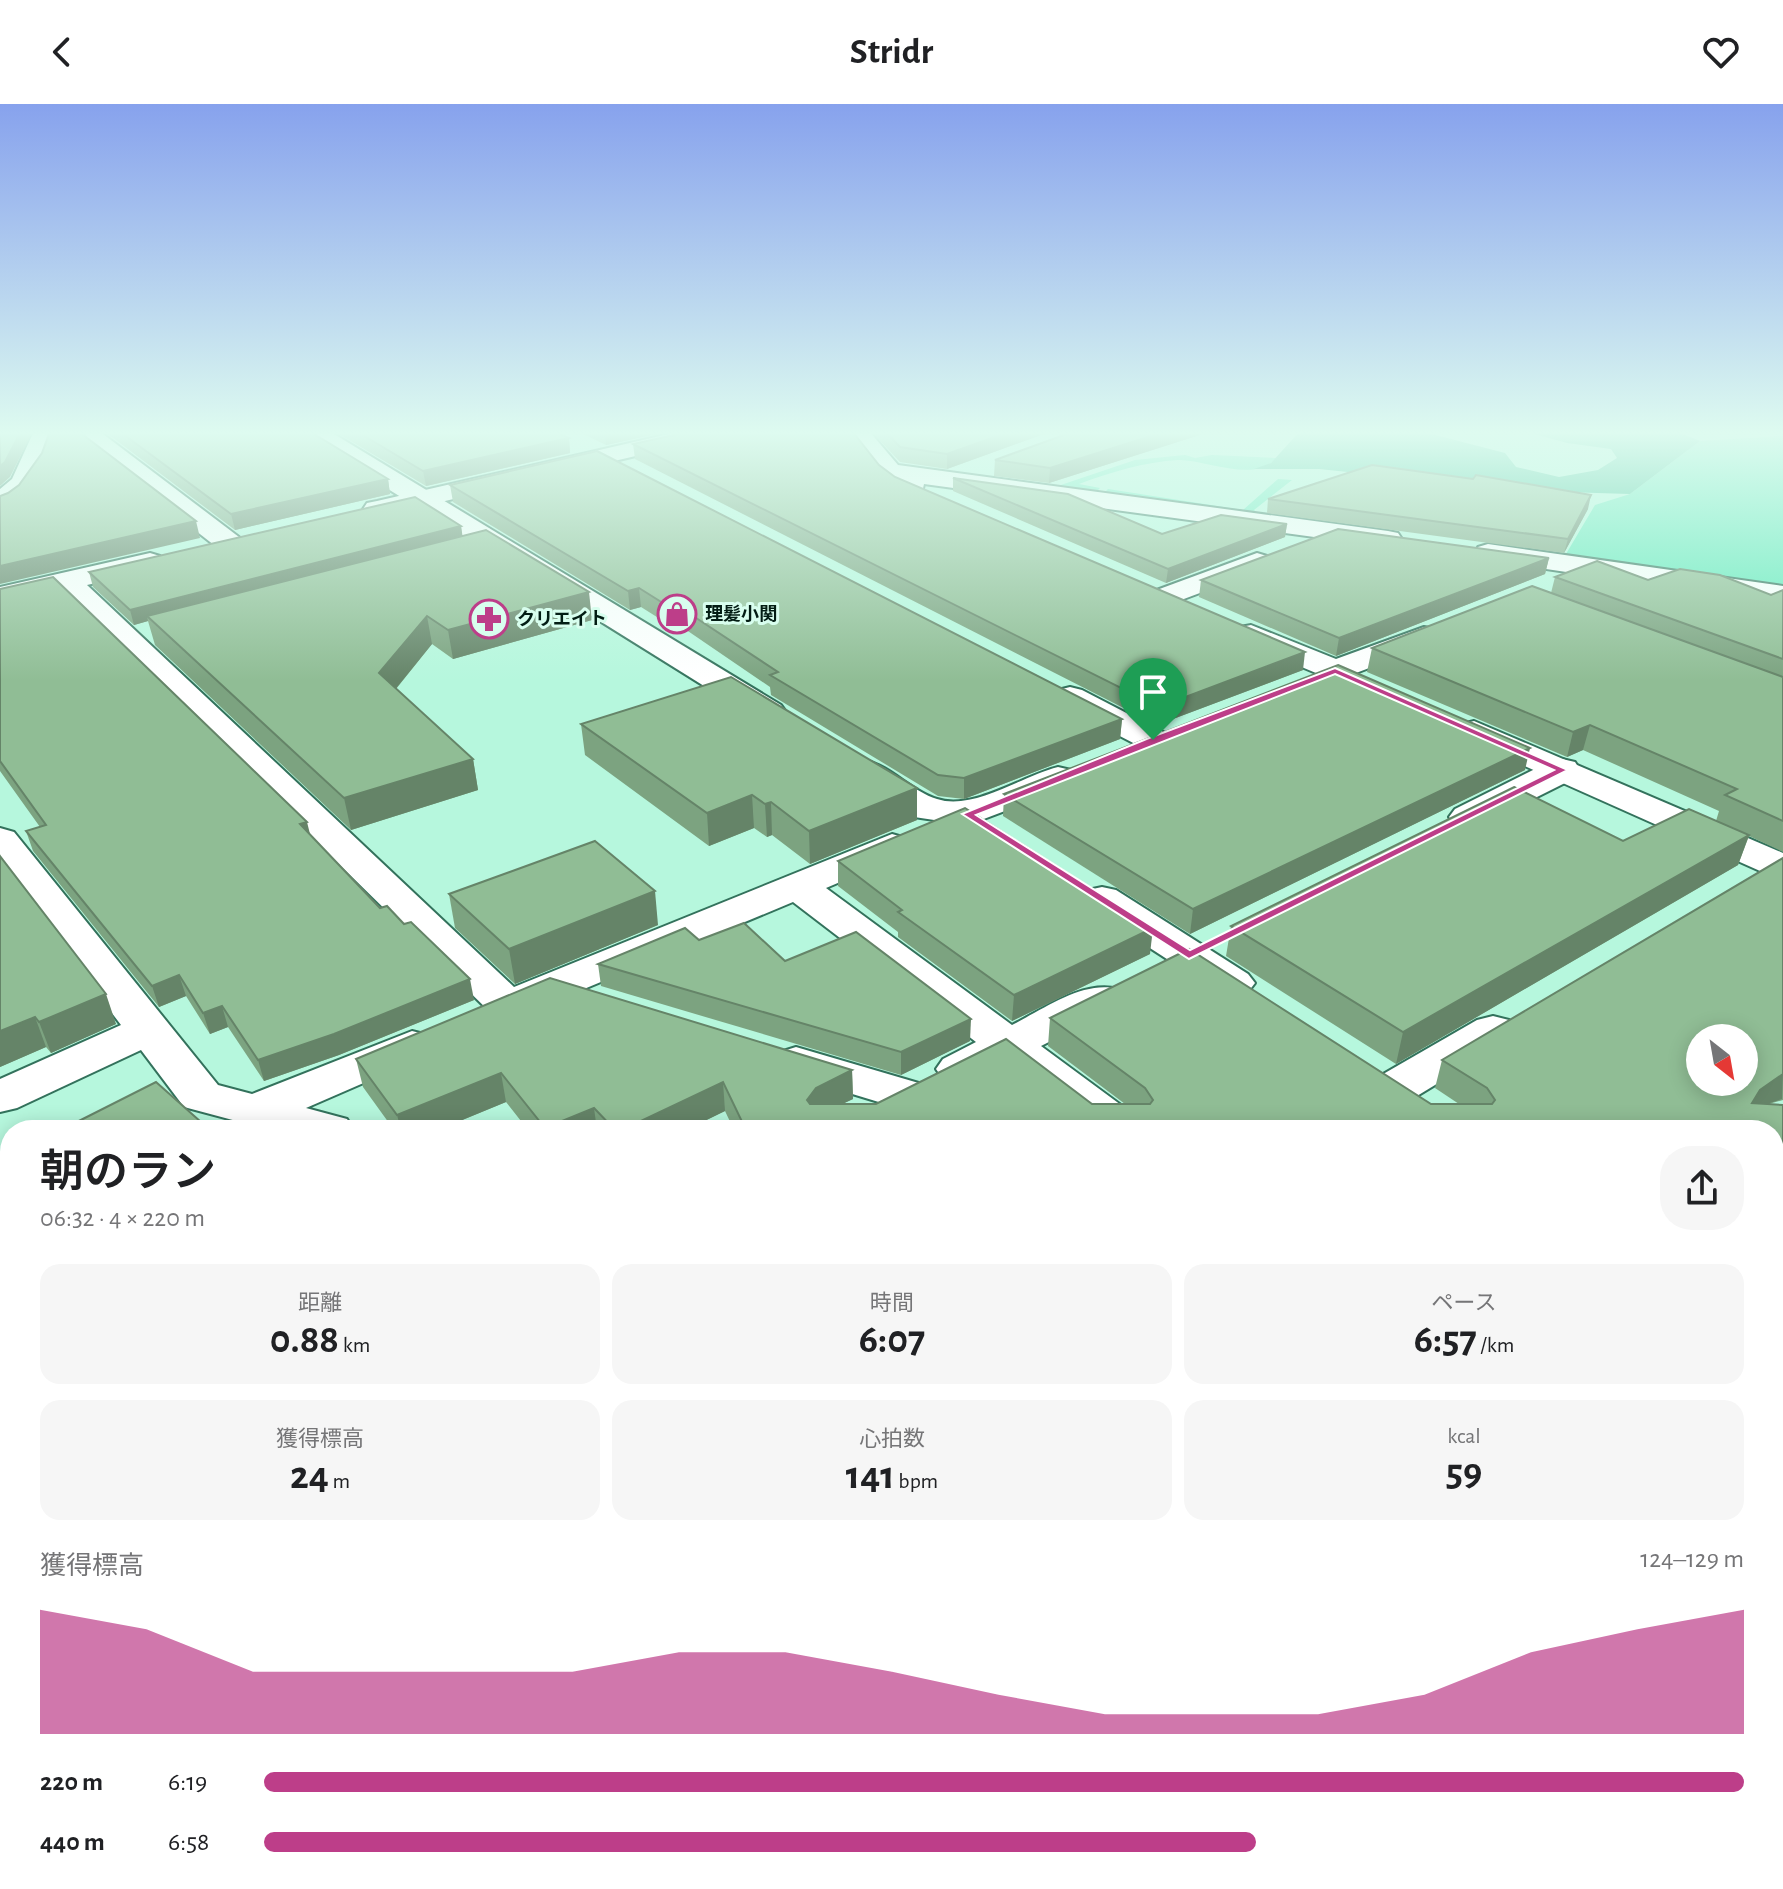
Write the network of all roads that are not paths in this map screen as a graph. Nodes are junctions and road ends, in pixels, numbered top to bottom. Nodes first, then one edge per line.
1 (194, 514) edge
2 (356, 514) edge
3 (448, 514) edge
4 (1203, 514) edge
5 (348, 516) edge
6 (1334, 532) junction
7 (259, 537) edge
8 (229, 543) junction
9 (495, 543) junction
10 (1411, 543) edge
11 (1458, 549) edge
12 (200, 550) edge
13 (449, 555) edge
14 (170, 557) edge
15 (1596, 567) junction
16 (66, 581) junction
17 (1136, 584) edge
18 (1537, 592) edge
19 (1783, 595) edge
20 (0, 596) edge
21 (1165, 597) junction
22 (1450, 626) edge
23 (1335, 671) junction
24 (1040, 682) edge
25 (1293, 687) edge
26 (1377, 689) edge
27 (1449, 720) edge
28 (796, 728) edge
29 (835, 752) edge
30 (1562, 770) junction
31 (968, 814) junction
32 (1438, 832) edge
33 (1007, 839) edge
34 (0, 840) edge
35 (1779, 865) edge
36 (1072, 881) edge
37 (798, 886) junction
38 (1734, 887) edge
39 (1231, 934) dead end
40 (1189, 955) junction
41 (551, 988) junction
42 (508, 1005) junction
43 (1267, 1005) edge
44 (610, 1006) edge
45 (1531, 1008) edge
46 (147, 1030) junction
47 (1009, 1044) junction
48 (757, 1050) edge
49 (1357, 1063) edge
50 (1395, 1088) junction
51 (905, 1095) junction
52 (0, 1097) edge
53 (257, 1110) junction
54 (1434, 1113) edge
55 (294, 1120) edge
56 (855, 1120) edge
57 (1110, 1120) edge

1 - 8 street
2 - 5 street
3 - 9 street
4 - 6 street
6 - 10 street
6 - 21 street
7 - 8 street
8 - 12 street
9 - 13 street
9 - 28 street
11 - 15 street
14 - 16 street
15 - 18 street
15 - 19 street
16 - 20 street
16 - 42 street
17 - 21 street
21 - 23 street
22 - 23 street
23 - 25 street
23 - 26 street
24 - 31 street
27 - 30 street
29 - 31 street
30 - 32 street
30 - 35 street
31 - 33 street
31 - 37 street
34 - 46 street
35 - 38 street
36 - 40 street
37 - 41 street
37 - 47 street
39 - 40 street
40 - 43 street
40 - 47 street
41 - 42 street
41 - 44 street
42 - 53 street
45 - 50 street
46 - 52 street
46 - 53 street
47 - 51 street
47 - 57 street
48 - 51 street
49 - 50 street
50 - 54 street
51 - 56 street
53 - 55 street

